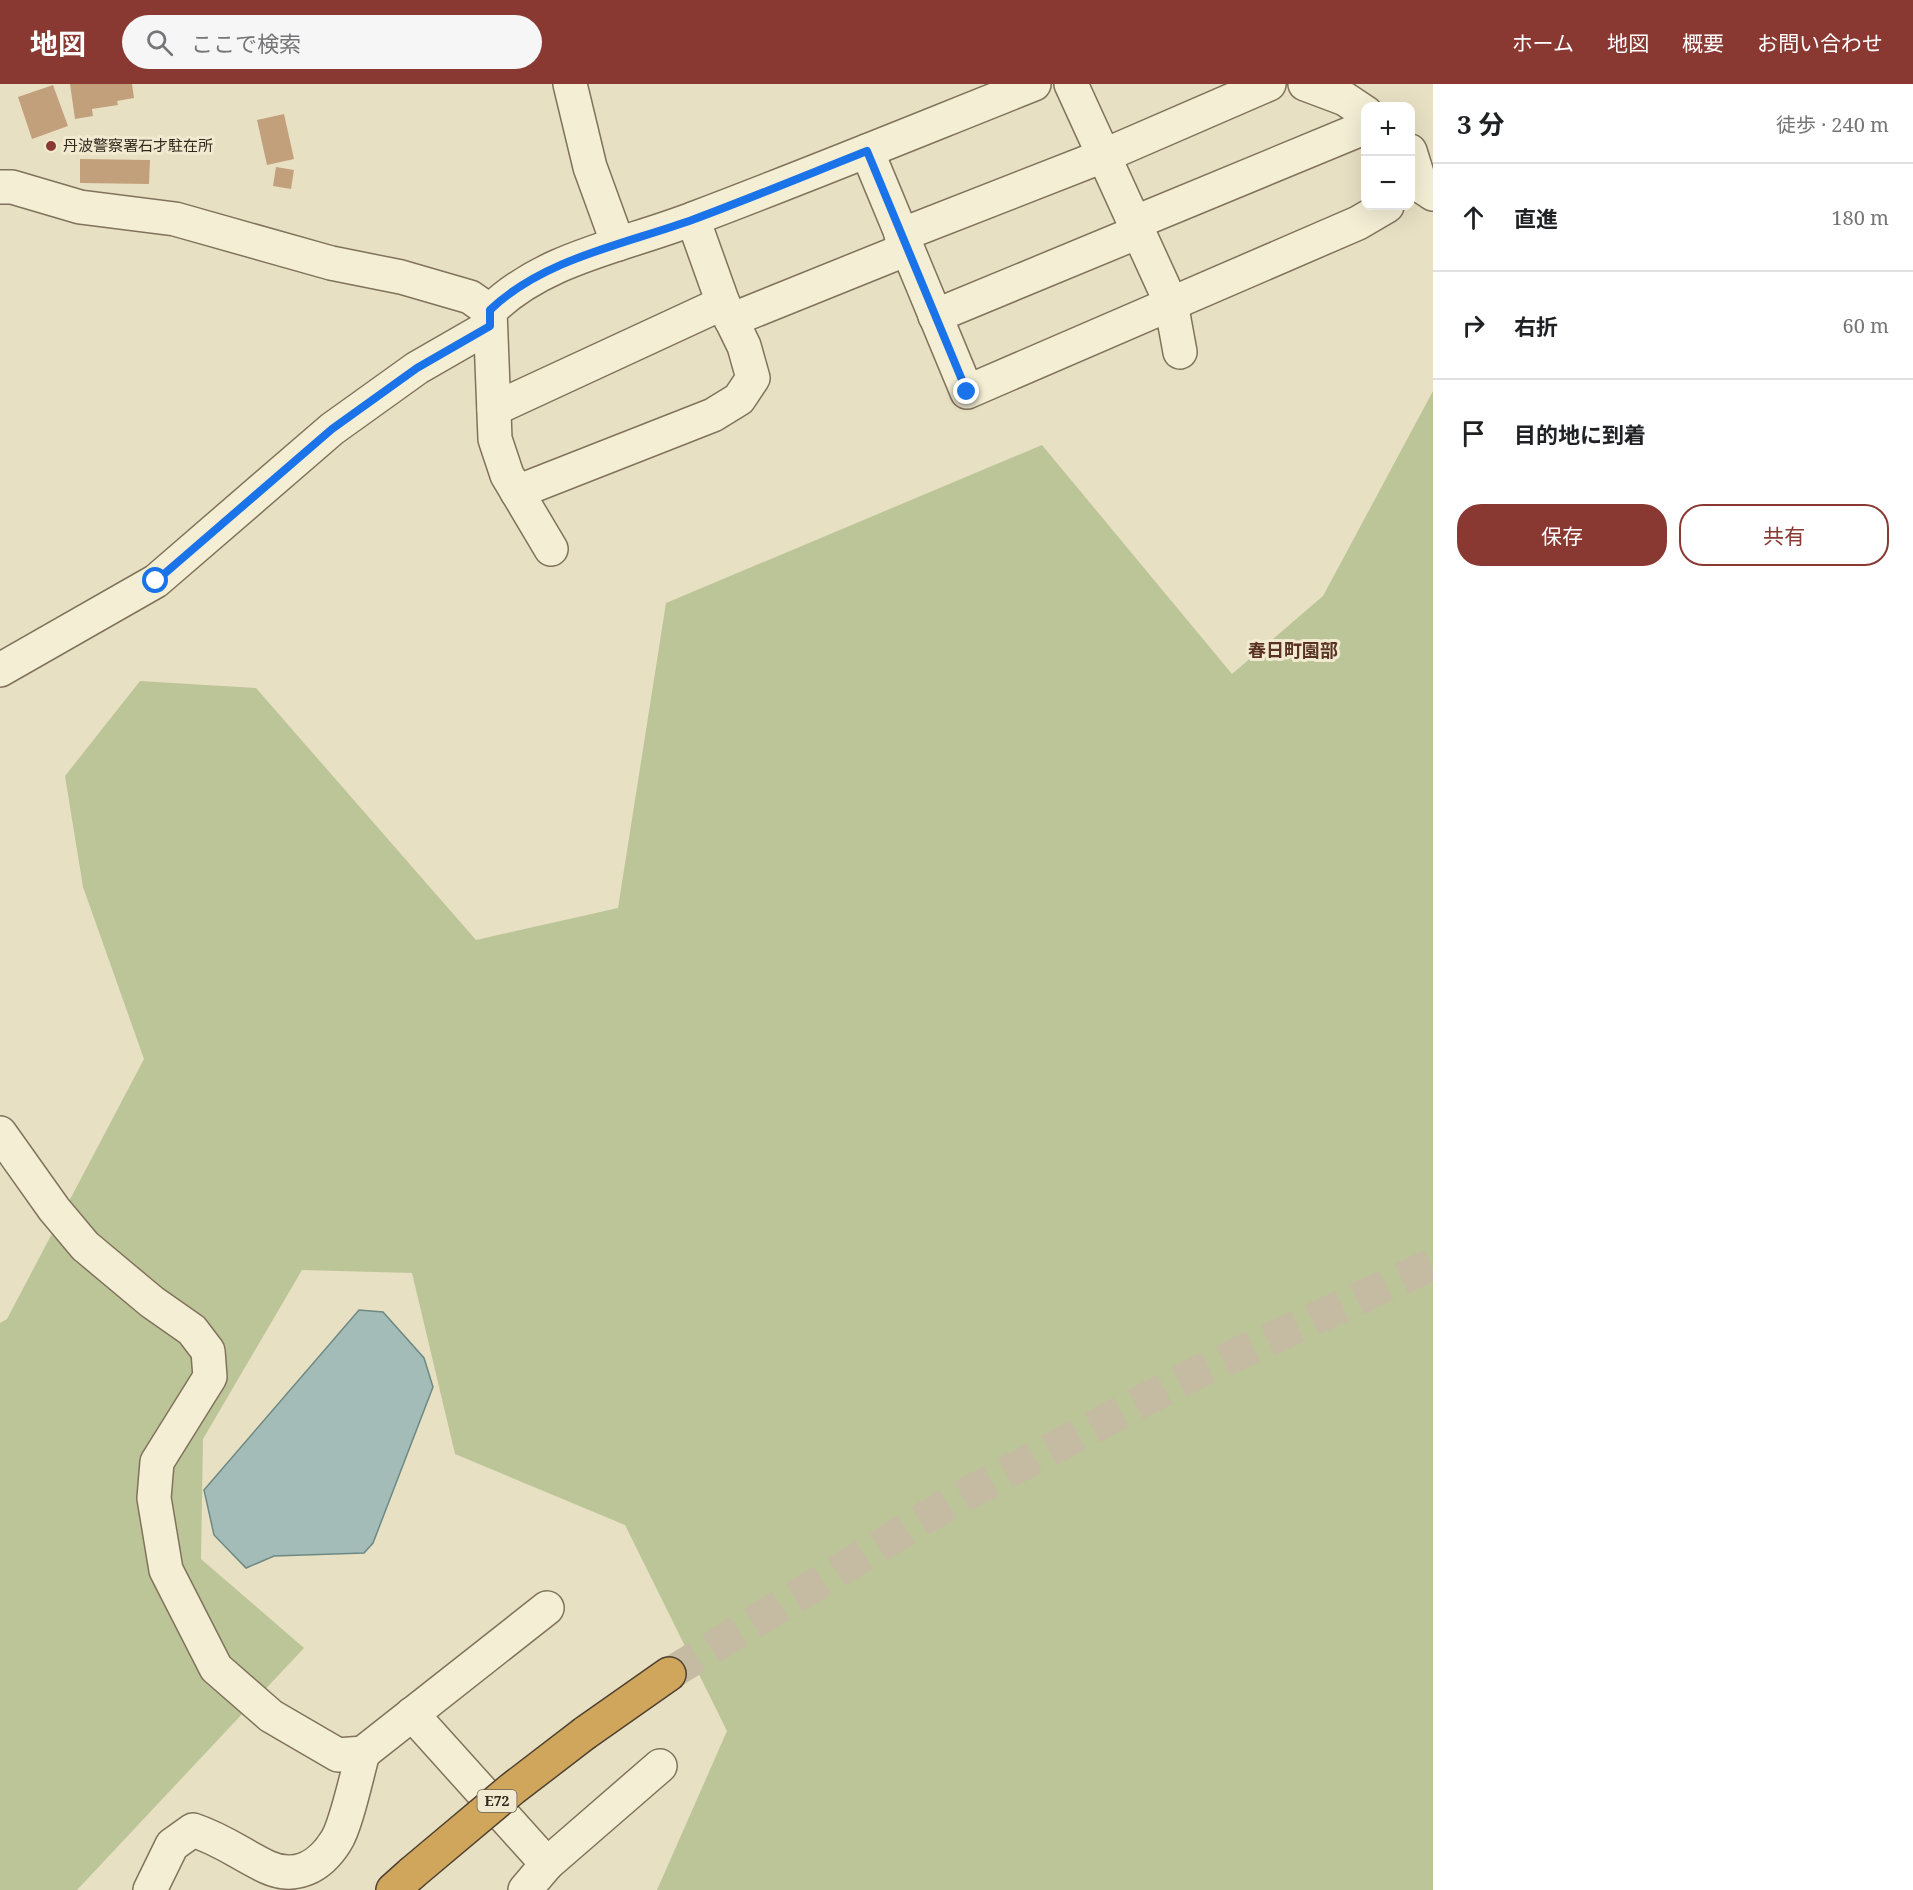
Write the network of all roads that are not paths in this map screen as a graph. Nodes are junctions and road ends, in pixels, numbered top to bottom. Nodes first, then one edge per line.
1 (570, 84) edge
2 (1034, 84) edge
3 (1071, 84) edge
4 (1269, 84) edge
5 (1305, 84) edge
6 (1361, 110) edge
7 (1361, 129) edge
8 (867, 151) junction
9 (1103, 156) junction
10 (1412, 156) edge
11 (0, 187) edge
12 (1422, 190) edge
13 (1380, 210) edge
14 (693, 219) junction
15 (1136, 227) junction
16 (904, 242) junction
17 (618, 244) junction
18 (1171, 303) junction
19 (727, 311) junction
20 (935, 316) junction
21 (490, 318) junction
22 (1180, 352) dead end
23 (494, 409) junction
24 (517, 492) junction
25 (551, 549) dead end
26 (0, 670) edge
27 (0, 1133) edge
28 (547, 1608) dead end
29 (669, 1674) tunnel mouth
30 (412, 1714) junction
31 (363, 1753) junction
32 (660, 1766) dead end
33 (547, 1864) junction
34 (402, 1882) edge
35 (150, 1890) edge
36 (525, 1890) edge

1 - 17 street
2 - 8 street
3 - 9 street
4 - 9 street
5 - 6 street
7 - 15 street
8 - 14 street
8 - 16 street
9 - 15 street
9 - 16 street
10 - 12 street
11 - 21 street
13 - 18 street
14 - 17 street
14 - 19 street
15 - 18 street
15 - 20 street
16 - 19 street
16 - 20 street
17 - 21 street
18 - 20 street
18 - 22 street
19 - 23 street
19 - 24 street
21 - 23 street
21 - 26 street
23 - 24 street
24 - 25 street
27 - 31 street
28 - 30 street
29 - 34 highway, E72, bridge
30 - 31 street
30 - 33 street
31 - 35 street
32 - 33 street
33 - 36 street

